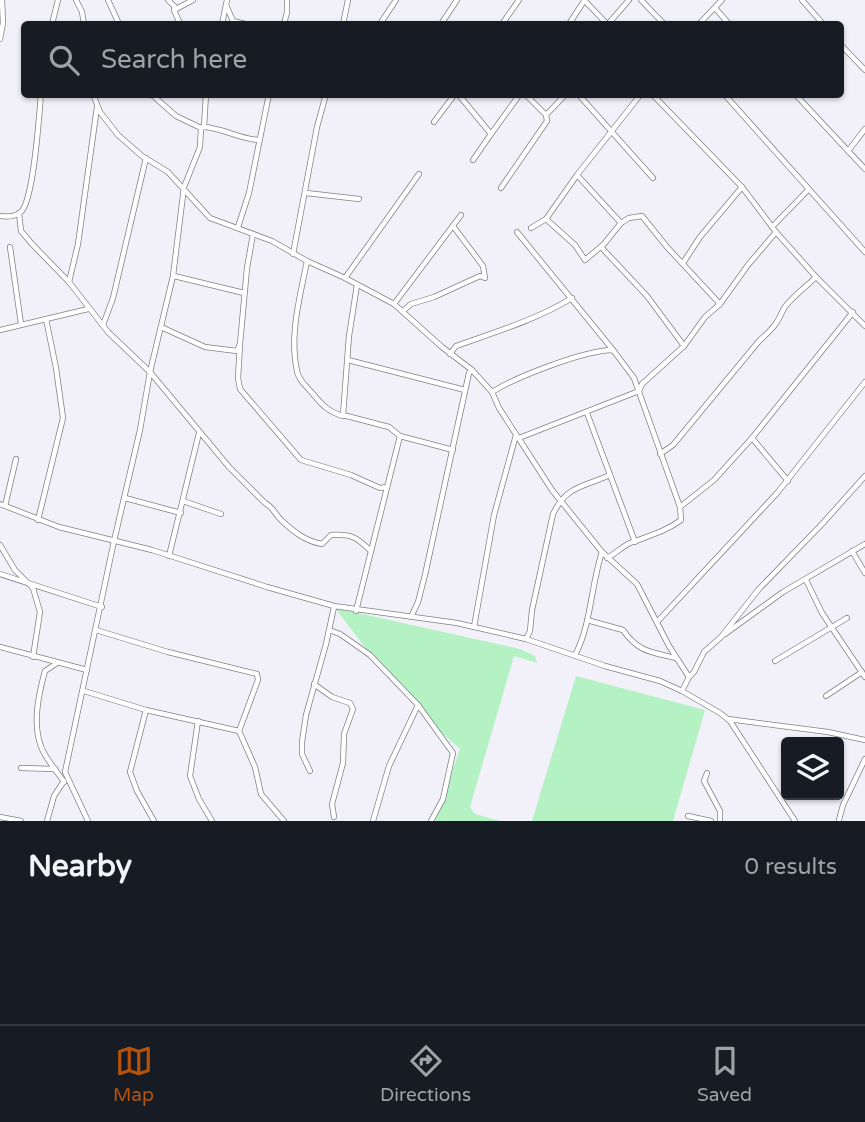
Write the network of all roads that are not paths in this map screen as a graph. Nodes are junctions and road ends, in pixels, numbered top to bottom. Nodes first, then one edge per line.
1 (2, 0) edge
2 (58, 0) edge
3 (76, 0) edge
4 (108, 0) edge
5 (168, 0) edge
6 (193, 0) edge
7 (287, 0) edge
8 (348, 0) edge
9 (396, 0) edge
10 (457, 0) edge
11 (519, 0) edge
12 (584, 0) edge
13 (629, 0) edge
14 (642, 0) edge
15 (802, 0) edge
16 (226, 3) edge
17 (717, 3) edge
18 (174, 10) junction
19 (53, 21) edge
20 (83, 21) edge
21 (118, 21) edge
22 (179, 21) edge
23 (223, 21) edge
24 (233, 21) edge
25 (285, 21) edge
26 (344, 21) edge
27 (382, 21) edge
28 (442, 21) edge
29 (504, 21) edge
30 (571, 21) edge
31 (605, 21) edge
32 (611, 21) edge
33 (661, 21) edge
34 (702, 21) edge
35 (727, 21) edge
36 (820, 21) edge
37 (0, 39) edge
38 (844, 47) edge
39 (865, 69) edge
40 (41, 98) edge
41 (94, 98) edge
42 (156, 98) edge
43 (206, 98) edge
44 (269, 98) edge
45 (325, 98) edge
46 (454, 98) edge
47 (460, 98) edge
48 (517, 98) edge
49 (529, 98) edge
50 (562, 98) edge
51 (581, 98) edge
52 (638, 98) edge
53 (656, 98) edge
54 (728, 98) edge
55 (799, 98) edge
56 (97, 106) junction
57 (546, 115) junction
58 (435, 122) dead end
59 (203, 127) junction
60 (865, 129) edge
61 (611, 132) junction
62 (491, 134) junction
63 (259, 140) junction
64 (848, 151) junction
65 (146, 158) junction
66 (473, 160) dead end
67 (865, 169) edge
68 (419, 174) dead end
69 (577, 175) junction
70 (653, 178) dead end
71 (184, 187) junction
72 (742, 187) junction
73 (501, 188) dead end
74 (808, 190) junction
75 (306, 193) junction
76 (359, 199) dead end
77 (19, 213) junction
78 (461, 215) dead end
79 (0, 216) edge
80 (545, 219) junction
81 (621, 223) junction
82 (453, 226) junction
83 (238, 227) junction
84 (531, 228) dead end
85 (774, 230) junction
86 (517, 232) dead end
87 (253, 234) junction
88 (10, 247) dead end
89 (601, 247) junction
90 (865, 251) edge
91 (293, 254) junction
92 (307, 261) junction
93 (683, 264) junction
94 (173, 276) junction
95 (816, 277) junction
96 (345, 278) junction
97 (69, 282) junction
98 (357, 285) junction
99 (244, 293) junction
100 (572, 298) junction
101 (394, 303) junction
102 (720, 304) junction
103 (88, 309) junction
104 (403, 311) junction
105 (853, 312) junction
106 (46, 319) junction
107 (21, 324) junction
108 (103, 325) junction
109 (865, 326) edge
110 (161, 327) junction
111 (0, 330) edge
112 (240, 344) junction
113 (684, 346) junction
114 (613, 350) junction
115 (450, 354) junction
116 (348, 360) junction
117 (472, 370) junction
118 (150, 372) junction
119 (865, 382) edge
120 (465, 390) junction
121 (639, 391) junction
122 (492, 393) junction
123 (587, 413) junction
124 (348, 417) junction
125 (199, 432) junction
126 (400, 436) junction
127 (518, 437) junction
128 (752, 438) junction
129 (453, 450) junction
130 (660, 454) junction
131 (16, 458) dead end
132 (610, 475) junction
133 (865, 476) edge
134 (788, 481) junction
135 (387, 487) junction
136 (125, 498) junction
137 (560, 499) junction
138 (183, 501) junction
139 (2, 505) edge
140 (680, 507) junction
141 (181, 513) junction
142 (221, 514) dead end
143 (38, 520) junction
144 (114, 541) junction
145 (635, 542) junction
146 (865, 544) edge
147 (0, 545) edge
148 (370, 550) junction
149 (852, 551) junction
150 (601, 552) junction
151 (169, 556) junction
152 (607, 558) junction
153 (865, 573) edge
154 (0, 574) edge
155 (806, 580) junction
156 (25, 582) junction
157 (334, 606) junction
158 (102, 607) junction
159 (356, 611) junction
160 (411, 617) junction
161 (847, 618) dead end
162 (587, 620) junction
163 (658, 621) junction
164 (474, 627) junction
165 (831, 628) junction
166 (330, 630) junction
167 (96, 631) junction
168 (721, 637) junction
169 (526, 639) junction
170 (0, 647) edge
171 (575, 655) junction
172 (33, 657) junction
173 (678, 658) junction
174 (775, 661) dead end
175 (57, 663) junction
176 (87, 670) junction
177 (864, 675) edge
178 (689, 677) junction
179 (314, 684) junction
180 (84, 691) junction
181 (682, 691) junction
182 (826, 696) dead end
183 (418, 705) junction
184 (146, 710) junction
185 (727, 719) junction
186 (198, 722) junction
187 (239, 731) junction
188 (865, 740) edge
189 (865, 759) edge
190 (21, 768) dead end
191 (56, 769) junction
192 (310, 771) dead end
193 (65, 772) junction
194 (707, 773) dead end
195 (64, 782) junction
196 (688, 816) dead end
197 (0, 817) edge
198 (334, 817) dead end
199 (7, 820) edge
200 (839, 820) edge
201 (21, 821) edge
202 (47, 821) edge
203 (88, 821) edge
204 (155, 821) edge
205 (212, 821) edge
206 (284, 821) edge
207 (373, 821) edge
208 (431, 821) edge
209 (711, 821) edge
210 (720, 821) edge
211 (795, 821) edge

1 - 37 street
2 - 19 street
3 - 20 street
4 - 21 street
5 - 18 street
6 - 18 street
7 - 25 street
8 - 26 street
9 - 27 street
10 - 28 street
11 - 29 street
12 - 30 street
12 - 31 street
13 - 32 street
14 - 33 street
15 - 36 street
16 - 23 street
16 - 24 street
17 - 34 street
17 - 35 street
18 - 22 street
38 - 39 street
40 - 77 street
41 - 56 street
42 - 59 street
43 - 59 street
44 - 63 street
45 - 75 street
46 - 58 street
47 - 62 street
48 - 62 street
49 - 57 street
50 - 57 street
51 - 61 street
52 - 61 street
53 - 72 street
54 - 74 street
55 - 64 street
56 - 65 street
56 - 97 street
57 - 73 street
59 - 63 street
59 - 71 street
60 - 64 street
61 - 69 street
61 - 70 street
62 - 66 street
63 - 83 street
64 - 67 street
65 - 71 street
65 - 108 street
68 - 96 street
69 - 80 street
69 - 81 street
71 - 83 street
71 - 94 street
72 - 85 street
72 - 93 street
74 - 85 street
74 - 90 street
75 - 76 street
75 - 91 street
77 - 79 street
77 - 97 street
78 - 82 street
80 - 84 street
80 - 89 street
81 - 89 street
81 - 93 street
82 - 101 street
82 - 104 street
83 - 87 street
85 - 95 street
85 - 102 street
86 - 100 street
87 - 91 street
87 - 99 street
88 - 107 street
89 - 113 street
91 - 92 street
92 - 96 street
92 - 124 street
93 - 102 street
94 - 99 street
94 - 110 street
95 - 105 street
95 - 130 street
96 - 98 street
97 - 103 street
98 - 101 street
98 - 116 street
99 - 112 street
100 - 114 street
100 - 115 street
101 - 104 street
102 - 113 street
103 - 106 street
103 - 108 street
104 - 115 street
105 - 109 street
105 - 128 street
106 - 107 street
106 - 143 street
107 - 111 street
108 - 118 street
110 - 112 street
110 - 118 street
112 - 135 street
113 - 121 street
114 - 121 street
114 - 122 street
115 - 117 street
116 - 120 street
116 - 124 street
117 - 120 street
117 - 122 street
118 - 125 street
118 - 136 street
119 - 134 street
120 - 129 street
121 - 123 street
121 - 130 street
122 - 127 street
123 - 127 street
123 - 132 street
124 - 126 street
125 - 138 street
125 - 148 street
126 - 129 street
126 - 135 street
127 - 137 street
127 - 164 street
128 - 134 street
128 - 140 street
129 - 160 street
130 - 140 street
131 - 139 street
132 - 137 street
132 - 145 street
133 - 168 street
134 - 163 street
135 - 148 street
136 - 141 street
136 - 144 street
137 - 150 street
137 - 169 street
138 - 141 street
138 - 142 street
139 - 143 street
140 - 145 street
141 - 151 street
143 - 144 street
144 - 151 street
144 - 158 street
145 - 152 street
146 - 149 street
147 - 156 street
148 - 159 street
149 - 153 street
149 - 155 street
150 - 152 street
150 - 162 street
151 - 157 street
152 - 163 street
154 - 156 street
155 - 165 street
155 - 168 street
156 - 158 street
156 - 172 street
157 - 159 street
157 - 166 street
158 - 167 street
159 - 160 street
160 - 164 street
161 - 165 street
162 - 171 street
162 - 173 street
163 - 173 street
164 - 169 street
165 - 174 street
165 - 177 street
166 - 179 street
166 - 183 street
167 - 176 street
167 - 187 street
168 - 178 street
169 - 171 street
170 - 172 street
171 - 181 street
172 - 175 street
173 - 178 street
175 - 176 street
175 - 191 street
176 - 180 street
177 - 182 street
178 - 181 street
179 - 192 street
179 - 198 street
180 - 184 street
180 - 193 street
181 - 185 street
183 - 207 street
183 - 208 street
184 - 186 street
184 - 204 street
185 - 188 street
185 - 211 street
186 - 187 street
186 - 205 street
187 - 206 street
189 - 200 street
190 - 191 street
191 - 195 street
193 - 195 street
193 - 203 street
194 - 210 street
195 - 202 street
196 - 209 street
197 - 199 street
199 - 201 street

